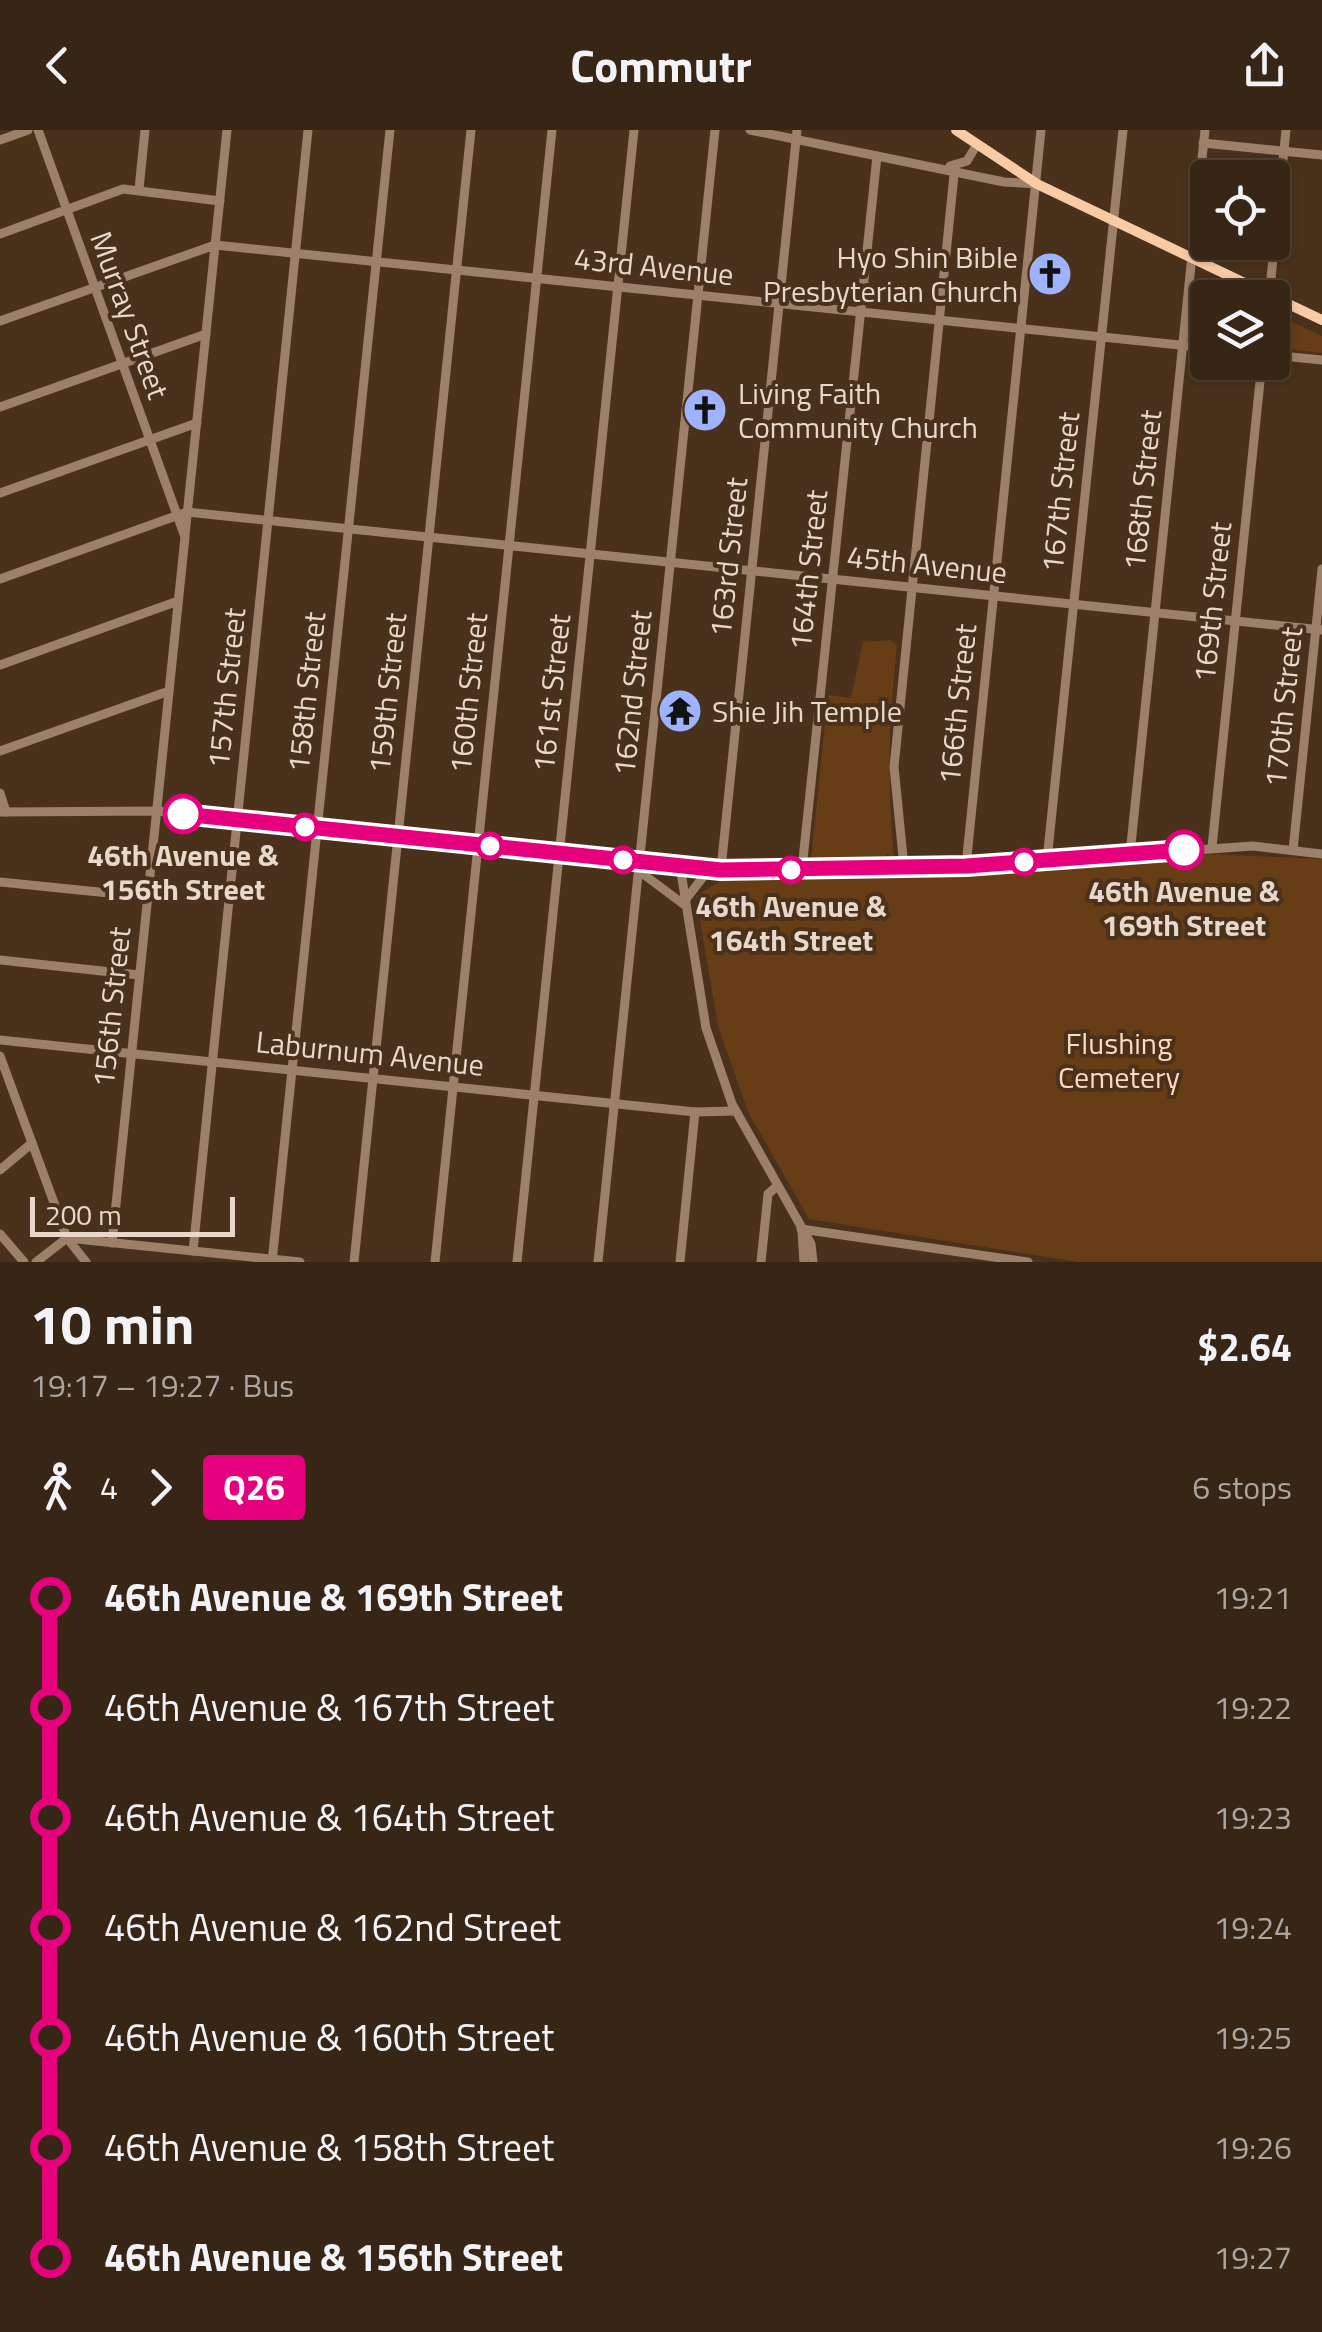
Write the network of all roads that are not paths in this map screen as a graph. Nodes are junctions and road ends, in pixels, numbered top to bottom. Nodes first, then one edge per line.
1 (28, 130) edge
2 (38, 130) edge
3 (145, 130) edge
4 (227, 130) edge
5 (308, 130) edge
6 (390, 130) edge
7 (471, 130) edge
8 (552, 130) edge
9 (634, 130) edge
10 (715, 130) edge
11 (750, 130) edge
12 (1042, 130) edge
13 (1123, 130) edge
14 (1204, 130) edge
15 (1286, 130) edge
16 (960, 133) edge
17 (797, 135) edge
18 (0, 140) edge
19 (1203, 143) junction
20 (976, 146) junction
21 (1284, 151) junction
22 (1322, 155) edge
23 (877, 156) junction
24 (1201, 160) edge
25 (955, 169) junction
26 (1037, 184) junction
27 (139, 189) junction
28 (220, 201) junction
29 (66, 211) junction
30 (1114, 220) junction
31 (0, 234) edge
32 (215, 245) junction
33 (296, 254) junction
34 (1190, 256) edge
35 (1192, 260) edge
36 (1198, 260) edge
37 (376, 262) junction
38 (456, 271) junction
39 (537, 279) junction
40 (1237, 280) edge
41 (1271, 280) edge
42 (94, 288) junction
43 (618, 288) junction
44 (698, 296) junction
45 (779, 304) junction
46 (1290, 306) edge
47 (860, 313) junction
48 (1322, 320) edge
49 (0, 321) edge
50 (941, 321) junction
51 (1021, 329) junction
52 (206, 334) junction
53 (1102, 338) junction
54 (1182, 346) junction
55 (1190, 347) edge
56 (1290, 357) edge
57 (1322, 360) edge
58 (121, 364) junction
59 (1260, 380) edge
60 (0, 407) edge
61 (196, 423) junction
62 (148, 440) junction
63 (0, 493) edge
64 (182, 514) junction
65 (268, 521) junction
66 (348, 530) junction
67 (428, 538) junction
68 (509, 546) junction
69 (590, 554) junction
70 (670, 563) junction
71 (1322, 569) edge
72 (751, 571) junction
73 (0, 579) edge
74 (832, 580) junction
75 (913, 588) junction
76 (993, 596) junction
77 (178, 602) junction
78 (1074, 604) junction
79 (1154, 613) junction
80 (1235, 621) junction
81 (1319, 630) edge
82 (0, 665) edge
83 (169, 691) junction
84 (0, 751) edge
85 (0, 793) edge
86 (156, 811) junction
87 (3, 812) edge
88 (237, 820) junction
89 (317, 828) junction
90 (398, 837) junction
91 (478, 844) junction
92 (1212, 847) junction
93 (1293, 850) junction
94 (559, 854) junction
95 (1130, 854) junction
96 (1322, 854) edge
97 (1048, 860) junction
98 (680, 866) junction
99 (966, 866) junction
100 (639, 867) junction
101 (904, 868) junction
102 (715, 869) junction
103 (802, 870) junction
104 (0, 882) edge
105 (148, 897) junction
106 (686, 903) junction
107 (0, 960) edge
108 (140, 974) junction
109 (0, 1040) edge
110 (132, 1054) junction
111 (0, 1056) edge
112 (212, 1062) junction
113 (292, 1070) junction
114 (373, 1079) junction
115 (453, 1087) junction
116 (534, 1096) junction
117 (615, 1104) junction
118 (734, 1111) junction
119 (695, 1112) junction
120 (32, 1144) junction
121 (0, 1170) edge
122 (776, 1187) junction
123 (801, 1229) junction
124 (0, 1234) edge
125 (67, 1238) junction
126 (112, 1243) junction
127 (926, 1248) junction
128 (192, 1251) junction
129 (272, 1261) edge
130 (1006, 1261) edge
131 (24, 1262) edge
132 (36, 1262) edge
133 (86, 1262) edge
134 (300, 1262) edge
135 (354, 1262) edge
136 (435, 1262) edge
137 (517, 1262) edge
138 (598, 1262) edge
139 (680, 1262) edge
140 (761, 1262) edge
141 (804, 1262) edge
142 (813, 1262) edge
143 (924, 1262) edge
144 (1028, 1262) edge

1 - 18 street
2 - 29 street, Murray Street
3 - 27 street
4 - 28 street, 156th Street
5 - 33 street, 157th Street
6 - 37 street, 158th Street
7 - 38 street, 159th Street
8 - 39 street, 160th Street
9 - 43 street, 161st Street
10 - 44 street, 162nd Street
11 - 17 street
12 - 26 street, 166th Street
13 - 30 street, 167th Street
14 - 19 street, 168th Street
15 - 21 street
16 - 20 main road
17 - 23 street
17 - 45 street, 163rd Street
19 - 21 street
19 - 24 street, 168th Street
20 - 25 street
20 - 26 main road
21 - 22 street
21 - 41 street
23 - 25 street
23 - 47 street, 164th Street
25 - 26 street
25 - 50 street
26 - 30 main road
26 - 51 street, 166th Street
27 - 28 street
27 - 29 street
28 - 32 street, 156th Street
29 - 31 street
29 - 42 street, Murray Street
30 - 34 main road
30 - 53 street, 167th Street
32 - 33 street, 43rd Avenue
32 - 42 street
32 - 52 street, 156th Street
33 - 37 street, 43rd Avenue
33 - 65 street, 157th Street
35 - 54 street, 168th Street
36 - 40 main road
37 - 38 street, 43rd Avenue
37 - 66 street, 158th Street
38 - 39 street, 43rd Avenue
38 - 67 street, 159th Street
39 - 43 street, 43rd Avenue
39 - 68 street, 160th Street
42 - 49 street
42 - 58 street, Murray Street
43 - 44 street, 43rd Avenue
43 - 69 street, 161st Street
44 - 45 street, 43rd Avenue
44 - 70 street, 162nd Street
45 - 47 street, 43rd Avenue
45 - 72 street, 163rd Street
46 - 48 main road
47 - 50 street, 43rd Avenue
47 - 74 street, 164th Street
50 - 51 street, 43rd Avenue
50 - 75 street
51 - 53 street, 43rd Avenue
51 - 76 street, 166th Street
52 - 58 street
52 - 61 street, 156th Street
53 - 54 street, 43rd Avenue
53 - 78 street, 167th Street
54 - 55 street, 43rd Avenue
54 - 79 street, 168th Street
56 - 57 street
58 - 60 street
58 - 62 street, Murray Street
59 - 80 street, 169th Street
61 - 62 street
61 - 64 street, 156th Street
62 - 63 street
62 - 64 street, Murray Street
64 - 65 street, 45th Avenue
64 - 73 street
64 - 77 street, 156th Street
65 - 66 street, 45th Avenue
65 - 88 street, 157th Street
66 - 67 street, 45th Avenue
66 - 89 street, 158th Street
67 - 68 street, 45th Avenue
67 - 90 street, 159th Street
68 - 69 street, 45th Avenue
68 - 91 street, 160th Street
69 - 70 street, 45th Avenue
69 - 94 street, 161st Street
70 - 72 street, 45th Avenue
70 - 100 street, 162nd Street
71 - 81 street, 170th Street
72 - 74 street, 45th Avenue
72 - 102 street, 163rd Street
74 - 75 street, 45th Avenue
74 - 103 street, 164th Street
75 - 76 street, 45th Avenue
75 - 101 street
76 - 78 street, 45th Avenue
76 - 99 street, 166th Street
77 - 82 street
77 - 83 street, 156th Street
78 - 79 street, 45th Avenue
78 - 97 street, 167th Street
79 - 80 street, 45th Avenue
79 - 95 street, 168th Street
80 - 81 street, 45th Avenue
80 - 92 street, 169th Street
81 - 93 street, 170th Street
83 - 84 street
83 - 86 street, 156th Street
85 - 87 street
86 - 87 street
86 - 88 street
86 - 105 street, 156th Street
88 - 89 street
88 - 112 street, 157th Street
89 - 90 street
89 - 113 street, 158th Street
90 - 91 street
90 - 114 street, 159th Street
91 - 94 street
91 - 115 street, 160th Street
92 - 93 street
92 - 95 street
93 - 96 street
94 - 100 street
94 - 116 street, 161st Street
95 - 97 street
97 - 99 street
98 - 100 street
98 - 102 street
98 - 106 street
99 - 101 street
100 - 106 street
100 - 117 street, 162nd Street
101 - 103 street
102 - 103 street
102 - 106 street
104 - 105 street
105 - 108 street, 156th Street
106 - 118 street
107 - 108 street
108 - 110 street, 156th Street
109 - 110 street, Laburnum Avenue
110 - 112 street, Laburnum Avenue
110 - 126 street, 156th Street
111 - 120 street
112 - 113 street, Laburnum Avenue
112 - 128 street, 157th Street
113 - 114 street, Laburnum Avenue
113 - 129 street, 158th Street
114 - 115 street, Laburnum Avenue
114 - 135 street, 159th Street
115 - 116 street, Laburnum Avenue
115 - 136 street, 160th Street
116 - 117 street, Laburnum Avenue
116 - 137 street, 161st Street
117 - 119 street, Laburnum Avenue
117 - 138 street, 162nd Street
118 - 119 street, Laburnum Avenue
118 - 122 street
119 - 139 street
120 - 121 street
120 - 125 street
122 - 123 street
122 - 140 street
123 - 127 street
123 - 141 street
123 - 142 street
124 - 131 street
125 - 126 street
125 - 132 street
125 - 133 street
126 - 128 street
127 - 130 street
127 - 143 street
128 - 129 street
129 - 134 street
130 - 144 street

